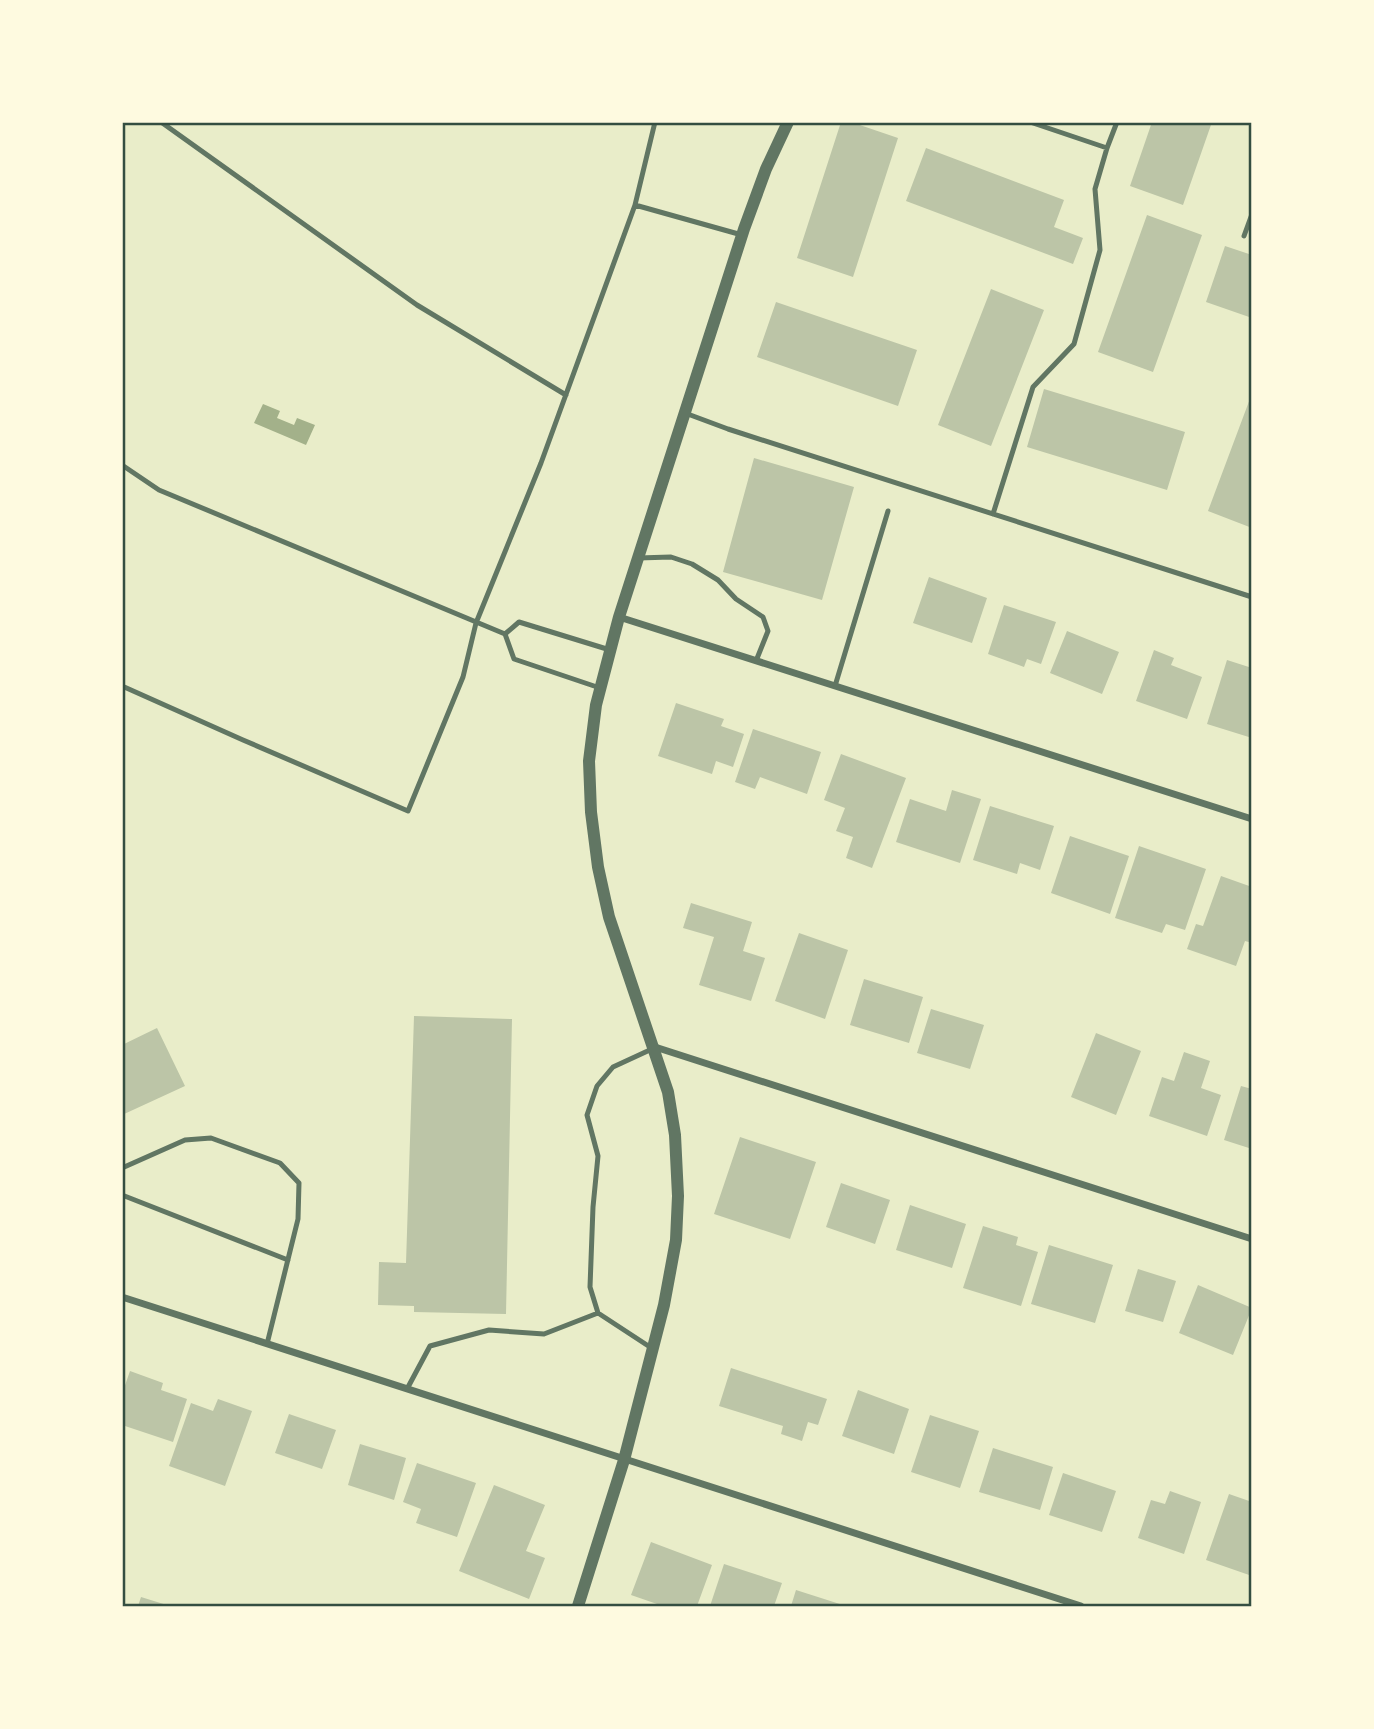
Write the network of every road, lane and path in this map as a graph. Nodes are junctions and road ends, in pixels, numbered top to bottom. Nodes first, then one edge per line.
1 (161, 122) edge
2 (655, 122) edge
3 (788, 122) edge
4 (1030, 122) edge
5 (1117, 122) edge
6 (1107, 148) junction
7 (635, 205) junction
8 (1251, 214) edge
9 (742, 235) junction
10 (1244, 236) dead end
11 (566, 395) junction
12 (685, 413) junction
13 (122, 465) edge
14 (888, 511) dead end
15 (993, 514) junction
16 (638, 558) junction
17 (1251, 597) edge
18 (619, 617) junction
19 (476, 623) junction
20 (505, 634) junction
21 (610, 650) junction
22 (756, 661) junction
23 (122, 686) edge
24 (835, 686) junction
25 (600, 688) junction
26 (1251, 819) edge
27 (654, 1047) junction
28 (122, 1168) edge
29 (122, 1195) edge
30 (1251, 1239) edge
31 (288, 1260) junction
32 (122, 1297) edge
33 (598, 1313) junction
34 (267, 1344) junction
35 (653, 1349) junction
36 (407, 1390) junction
37 (624, 1460) junction
38 (578, 1606) edge
39 (1081, 1606) edge

1 - 11 lane
2 - 7 lane
3 - 9 street
4 - 6 lane
5 - 6 lane
6 - 15 lane
7 - 9 lane
7 - 11 lane
8 - 10 lane
9 - 12 street
11 - 19 lane
12 - 15 lane
12 - 16 street
13 - 19 lane
14 - 24 lane
15 - 17 lane
16 - 18 street
16 - 22 lane
18 - 21 street
18 - 22 street
19 - 20 lane
19 - 23 lane
20 - 21 lane
20 - 25 lane
21 - 25 street
22 - 24 street
24 - 26 street
25 - 27 street
27 - 30 street
27 - 33 lane
27 - 35 street
28 - 31 lane
29 - 31 lane
31 - 34 lane
32 - 34 street
33 - 35 lane
33 - 36 lane
34 - 36 street
35 - 37 street
36 - 37 street
37 - 38 street
37 - 39 street

